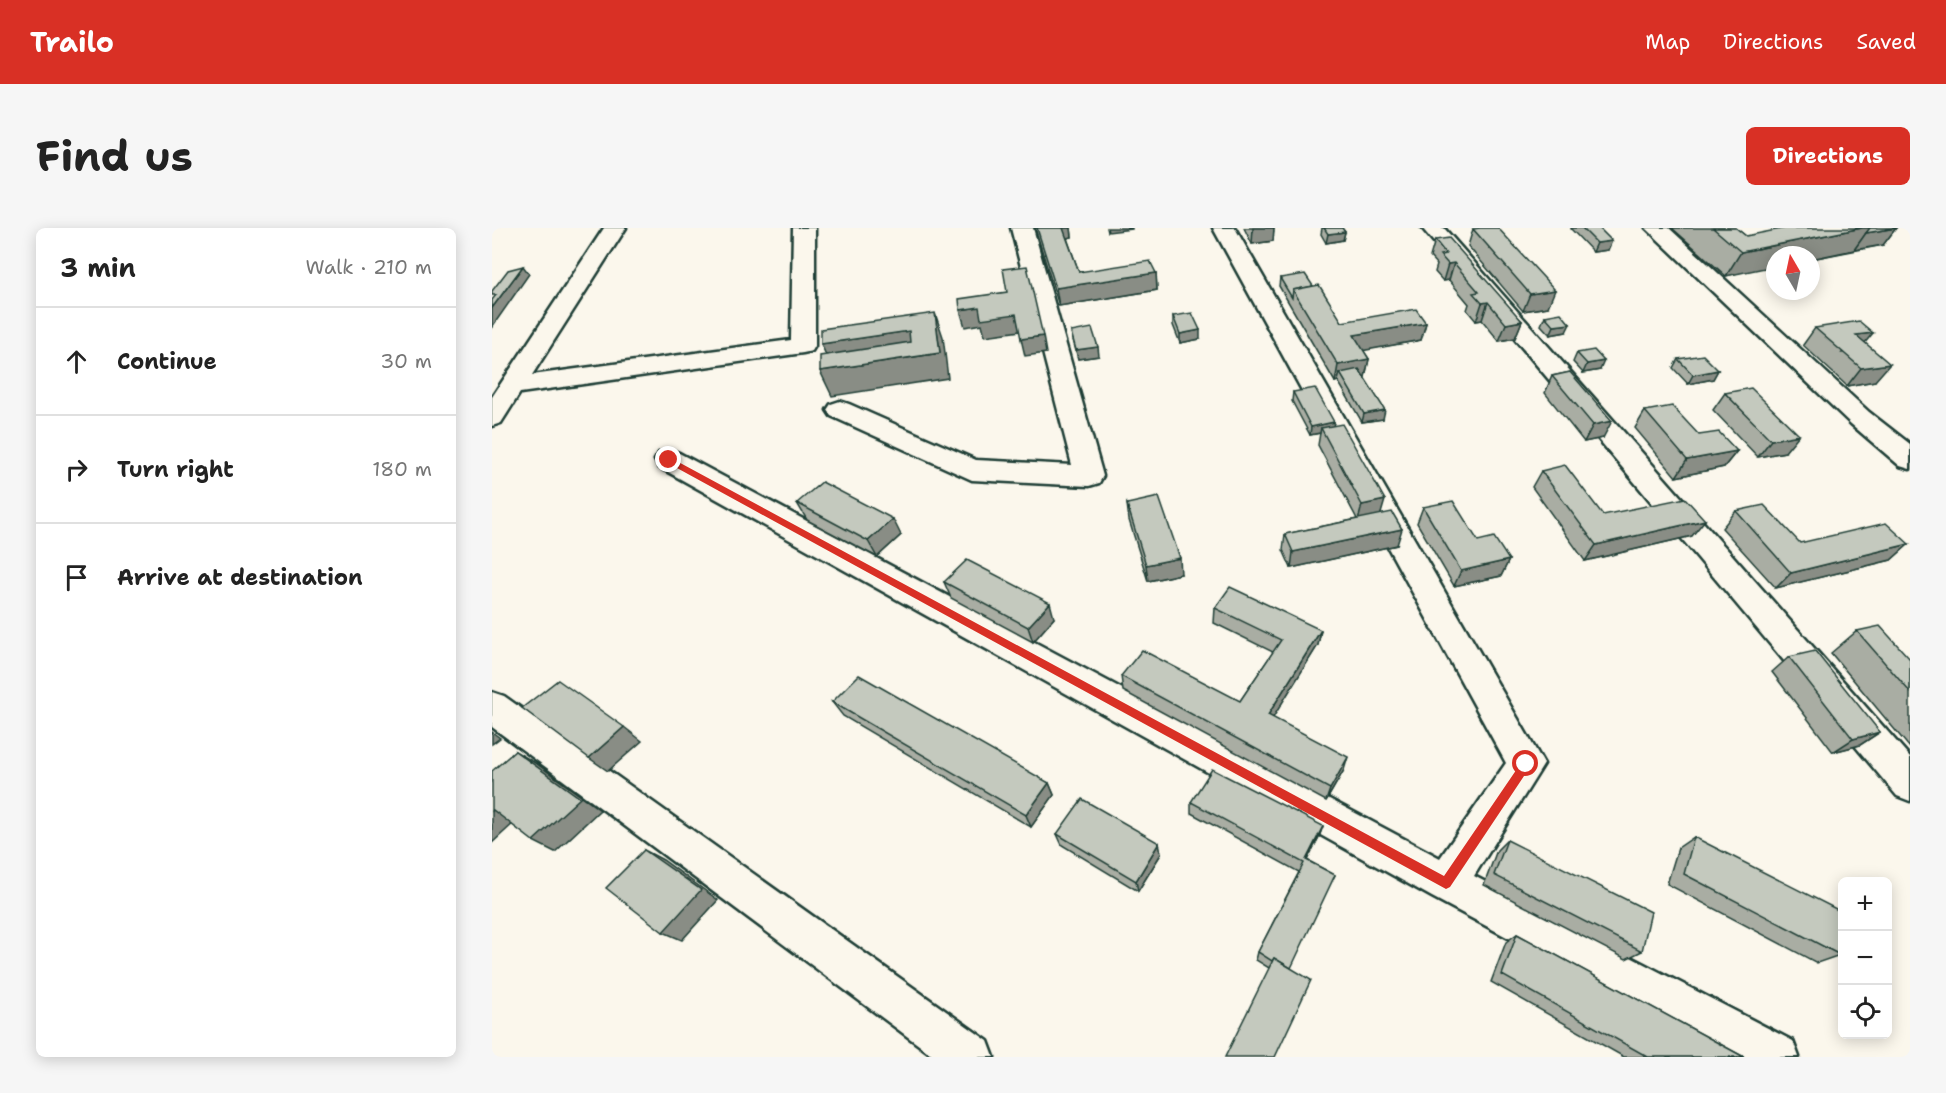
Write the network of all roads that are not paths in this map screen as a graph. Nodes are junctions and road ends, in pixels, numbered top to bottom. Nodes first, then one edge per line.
1 (615, 228) edge
2 (804, 228) edge
3 (1022, 228) edge
4 (1224, 228) edge
5 (1433, 228) edge
6 (1657, 228) edge
7 (513, 386) junction
8 (840, 410) dead end
9 (492, 417) edge
10 (1910, 459) edge
11 (669, 460) dead end
12 (492, 707) edge
13 (1910, 784) edge
14 (1446, 883) junction
15 (972, 1057) edge
16 (1777, 1057) edge

1 - 7 street
2 - 7 street
3 - 8 street
4 - 14 street
5 - 13 street
6 - 10 street
7 - 9 street
11 - 14 street
12 - 15 street
14 - 16 street

